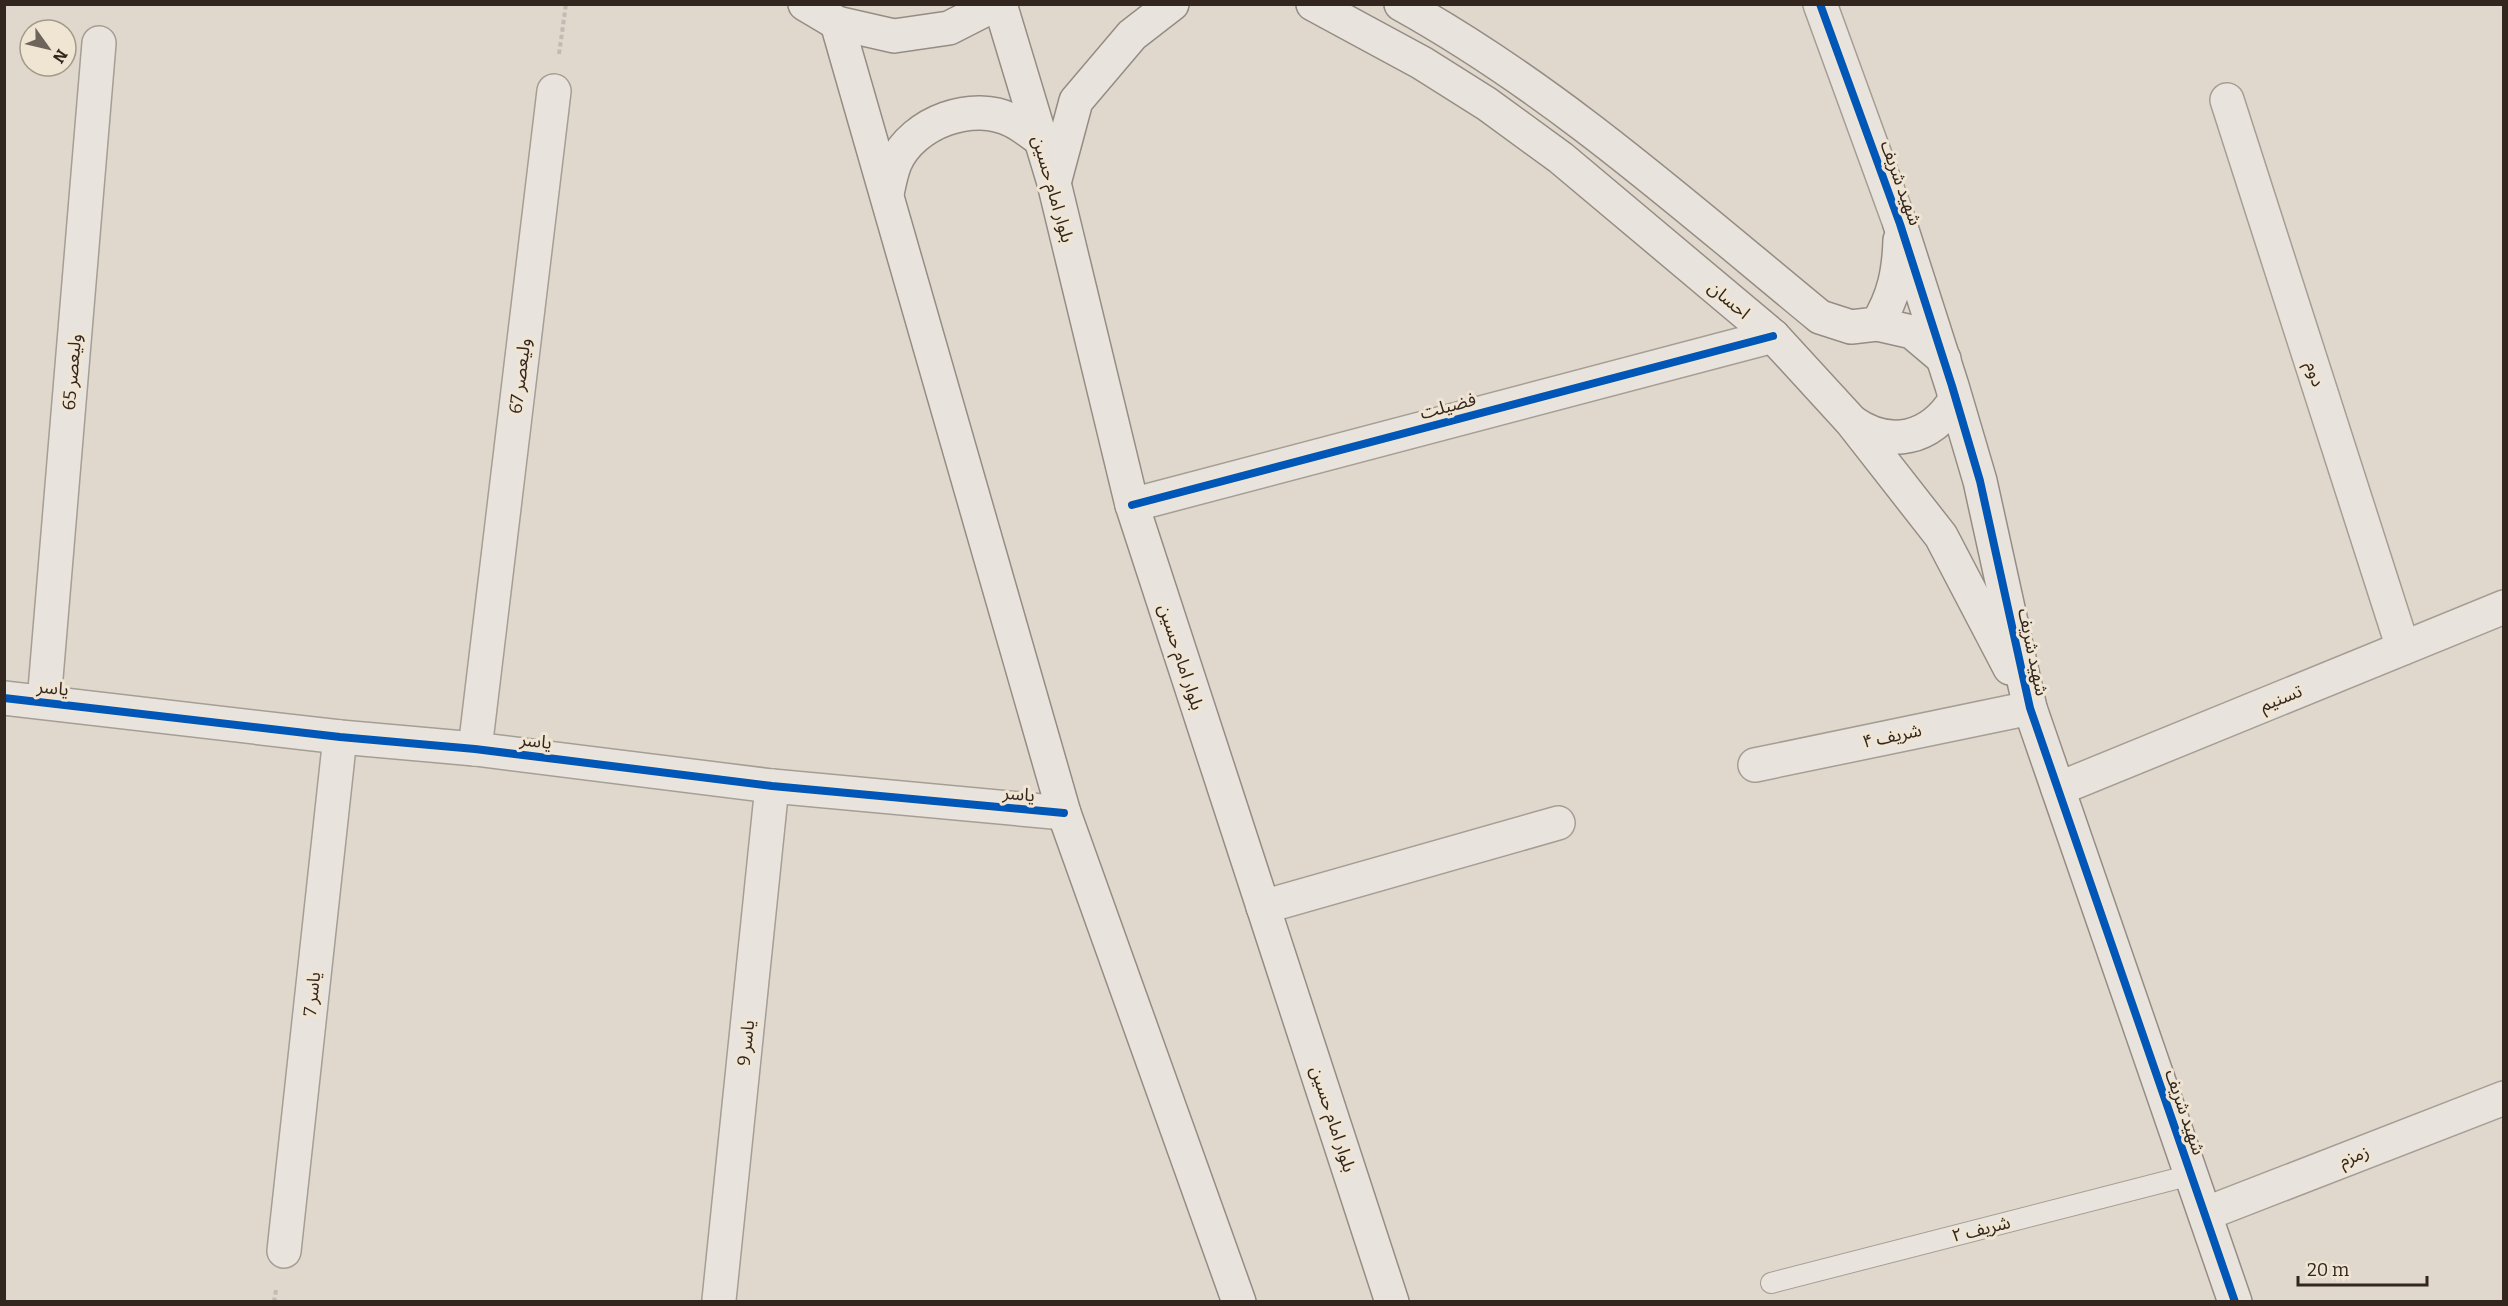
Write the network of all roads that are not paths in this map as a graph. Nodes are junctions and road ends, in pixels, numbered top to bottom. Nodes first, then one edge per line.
1 (805, 4) edge
2 (998, 4) edge
3 (1172, 4) edge
4 (1313, 4) edge
5 (1401, 4) edge
6 (1820, 4) edge
7 (837, 24) junction
8 (99, 43) dead end
9 (554, 91) road end
10 (2227, 100) dead end
11 (1040, 139) junction
12 (1054, 183) junction
13 (887, 194) junction
14 (1900, 224) junction
15 (1877, 324) junction
16 (1773, 336) junction
17 (1944, 359) junction
18 (1955, 400) junction
19 (1851, 420) junction
20 (1132, 505) junction
21 (2504, 607) edge
22 (2403, 648) junction
23 (4, 698) edge
24 (44, 702) junction
25 (2030, 708) junction
26 (340, 737) junction
27 (475, 749) junction
28 (1755, 765) dead end
29 (772, 786) junction
30 (2058, 789) junction
31 (1064, 813) junction
32 (1558, 823) dead end
33 (1263, 907) junction
34 (2504, 1098) edge
35 (2191, 1175) junction
36 (2205, 1214) junction
37 (284, 1251) dead end
38 (1772, 1283) dead end
39 (719, 1300) edge
40 (1239, 1302) edge
41 (1392, 1302) edge
42 (2235, 1302) edge

1 - 7 street
2 - 7 street
2 - 11 street, بلوار امام حسین
3 - 12 street
4 - 16 street, احسان
5 - 15 street
6 - 14 street, شهید شریف
7 - 13 street
8 - 24 street, ولیعصر 65
9 - 27 street, ولیعصر 67
10 - 22 street, دوم
11 - 12 street, بلوار امام حسین
11 - 13 street
12 - 20 street, بلوار امام حسین
13 - 31 street
14 - 15 street
14 - 17 street, شهید شریف
15 - 17 street
16 - 19 street, احسان
16 - 20 street, فضیلت
17 - 18 street, شهید شریف
18 - 19 street
18 - 25 street, شهید شریف
19 - 25 street, احسان
20 - 33 street, بلوار امام حسین
21 - 22 street, تسنیم
22 - 30 street, تسنیم
23 - 24 street, یاسر
24 - 26 street, یاسر
25 - 28 street, شریف ۴
25 - 30 street, شهید شریف
26 - 27 street, یاسر
26 - 37 street, یاسر 7
27 - 29 street, یاسر
29 - 31 street, یاسر
29 - 39 street, یاسر 9
30 - 35 street, شهید شریف
31 - 40 street
32 - 33 street
33 - 41 street, بلوار امام حسین
34 - 36 street, زمزم
35 - 36 street, شهید شریف
35 - 38 lane, شریف ۲
36 - 42 street, شهید شریف

